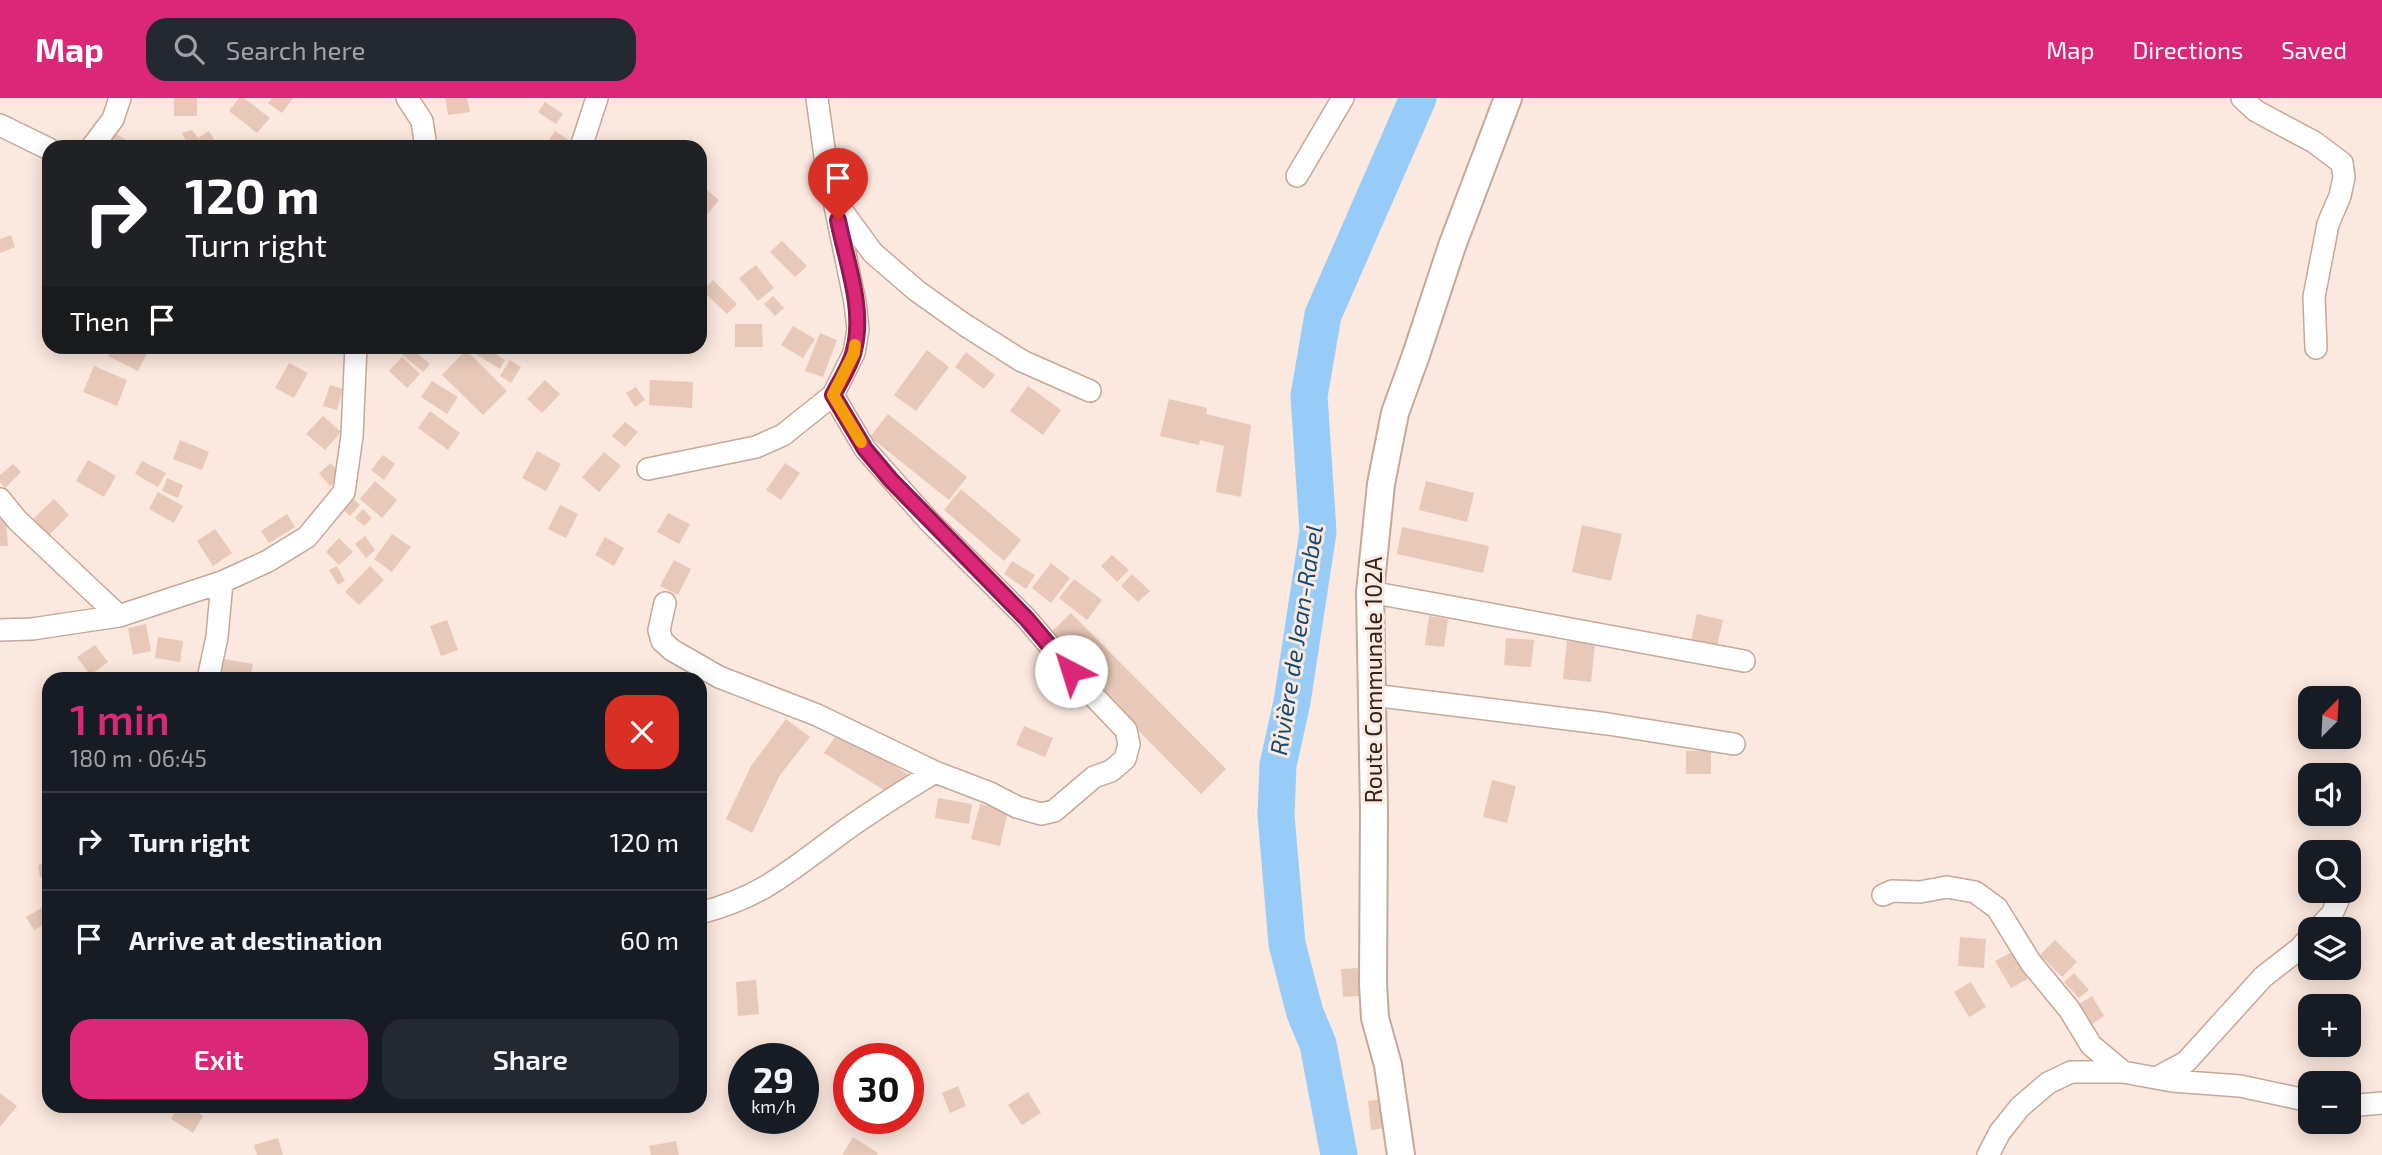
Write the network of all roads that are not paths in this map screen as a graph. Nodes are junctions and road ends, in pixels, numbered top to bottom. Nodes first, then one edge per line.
1 (120, 98) edge
2 (597, 98) edge
3 (817, 98) edge
4 (1343, 98) edge
5 (1508, 98) edge
6 (2242, 98) edge
7 (413, 101) edge
8 (0, 125) edge
9 (97, 140) edge
10 (425, 140) edge
11 (583, 140) edge
12 (42, 146) edge
13 (1297, 176) dead end
14 (834, 200) junction
15 (2316, 348) dead end
16 (356, 354) edge
17 (1090, 391) dead end
18 (833, 395) junction
19 (648, 469) dead end
20 (0, 499) edge
21 (222, 582) junction
22 (1370, 592) junction
23 (665, 603) dead end
24 (120, 616) junction
25 (0, 630) edge
26 (1744, 661) dead end
27 (210, 672) edge
28 (1372, 695) junction
29 (1734, 744) dead end
30 (935, 772) junction
31 (1883, 895) dead end
32 (707, 911) edge
33 (2298, 950) edge
34 (2123, 1072) junction
35 (2156, 1078) junction
36 (2298, 1098) edge
37 (2382, 1103) edge
38 (2361, 1105) edge
39 (1401, 1155) edge
40 (1988, 1155) edge

1 - 9 street
2 - 11 street
3 - 14 street
4 - 13 street
5 - 22 street, Route Communale 102A
6 - 15 street
7 - 10 street
8 - 12 street
14 - 17 street
14 - 18 street
16 - 21 street
18 - 19 street
18 - 30 street
20 - 24 street
21 - 24 street
21 - 27 street
22 - 26 street
22 - 28 street, Route Communale 102A
23 - 30 street
24 - 25 street
28 - 29 street
28 - 39 street, Route Communale 102A
30 - 32 street
31 - 34 street
33 - 35 street
34 - 35 street
34 - 40 street
35 - 36 street
37 - 38 street

